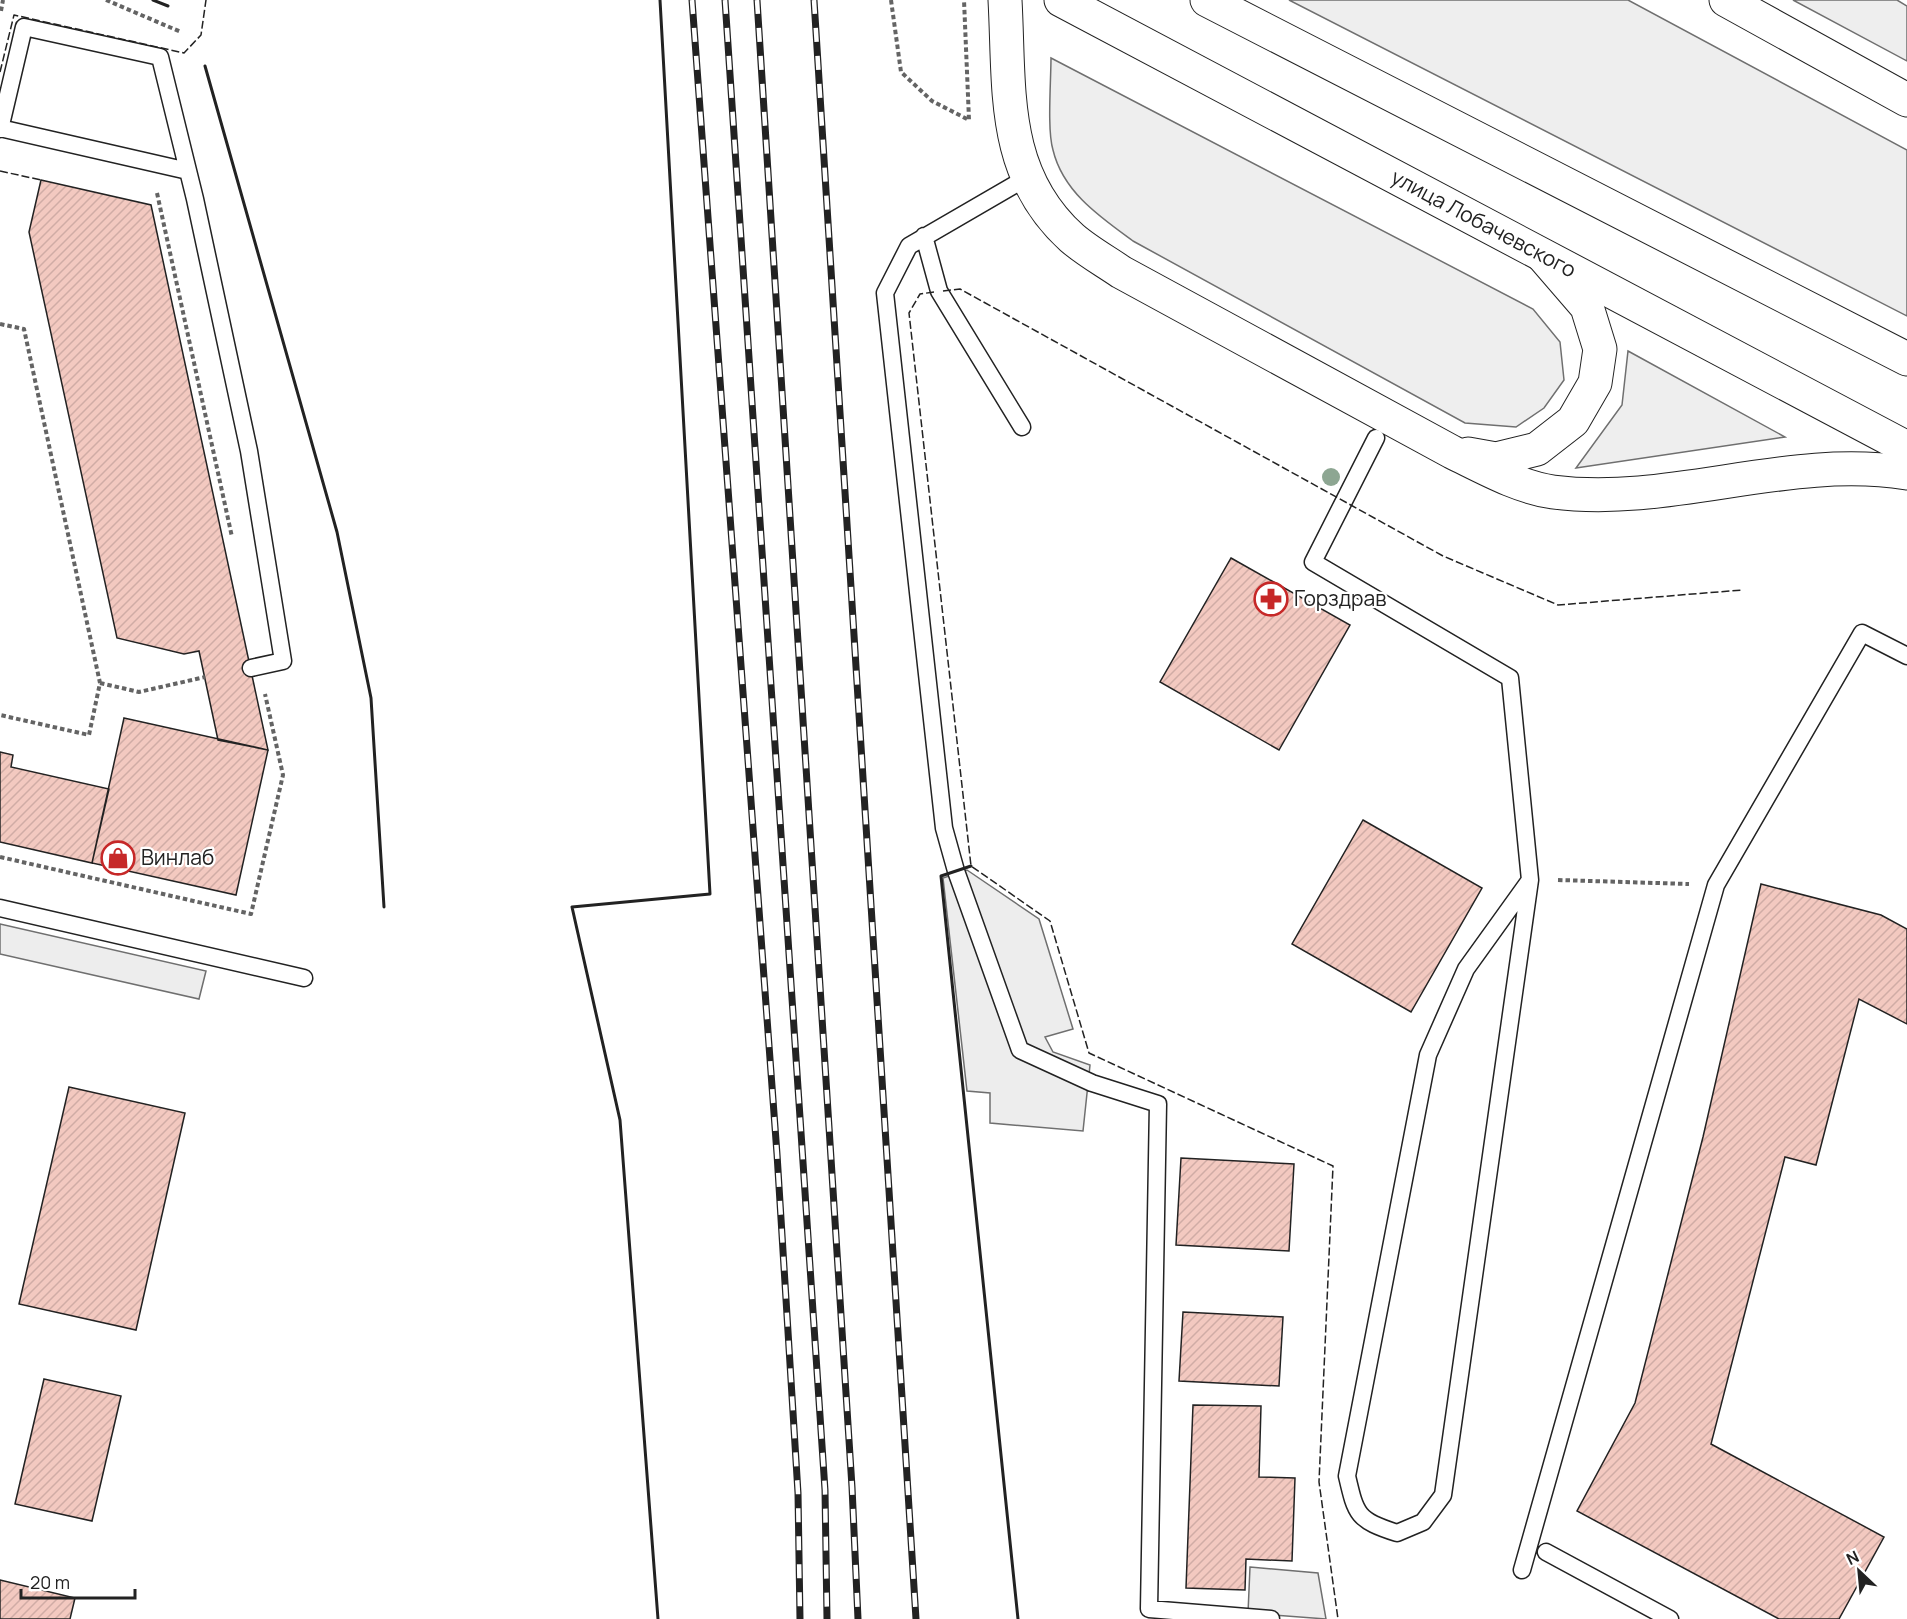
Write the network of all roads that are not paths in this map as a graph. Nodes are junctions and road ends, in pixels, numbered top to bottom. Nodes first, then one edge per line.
1 (1005, 0) edge
2 (1061, 0) edge
3 (1207, 0) edge
4 (1726, 0) edge
5 (1907, 100) edge
6 (0, 129) edge
7 (188, 171) junction
8 (1026, 178) junction
9 (924, 236) junction
10 (1542, 256) junction
11 (1907, 359) edge
12 (1022, 427) dead end
13 (1376, 438) dead end
14 (1907, 448) edge
15 (1452, 452) junction
16 (1907, 473) edge
17 (1907, 656) edge
18 (255, 667) road end
19 (1530, 880) junction
20 (0, 908) edge
21 (304, 978) dead end
22 (1546, 1552) dead end
23 (1522, 1570) dead end
24 (1271, 1619) edge
25 (1670, 1619) edge

1 - 8 main road
2 - 10 main road, улица Лобачевского
3 - 11 main road
4 - 5 main road
6 - 7 lane
6 - 7 lane
7 - 18 lane
8 - 9 lane
8 - 15 main road
9 - 12 lane
9 - 24 lane
10 - 14 main road, улица Лобачевского
10 - 15 main road
13 - 19 lane
15 - 16 main road
17 - 23 lane
19 - 19 lane
20 - 21 lane
22 - 25 lane

